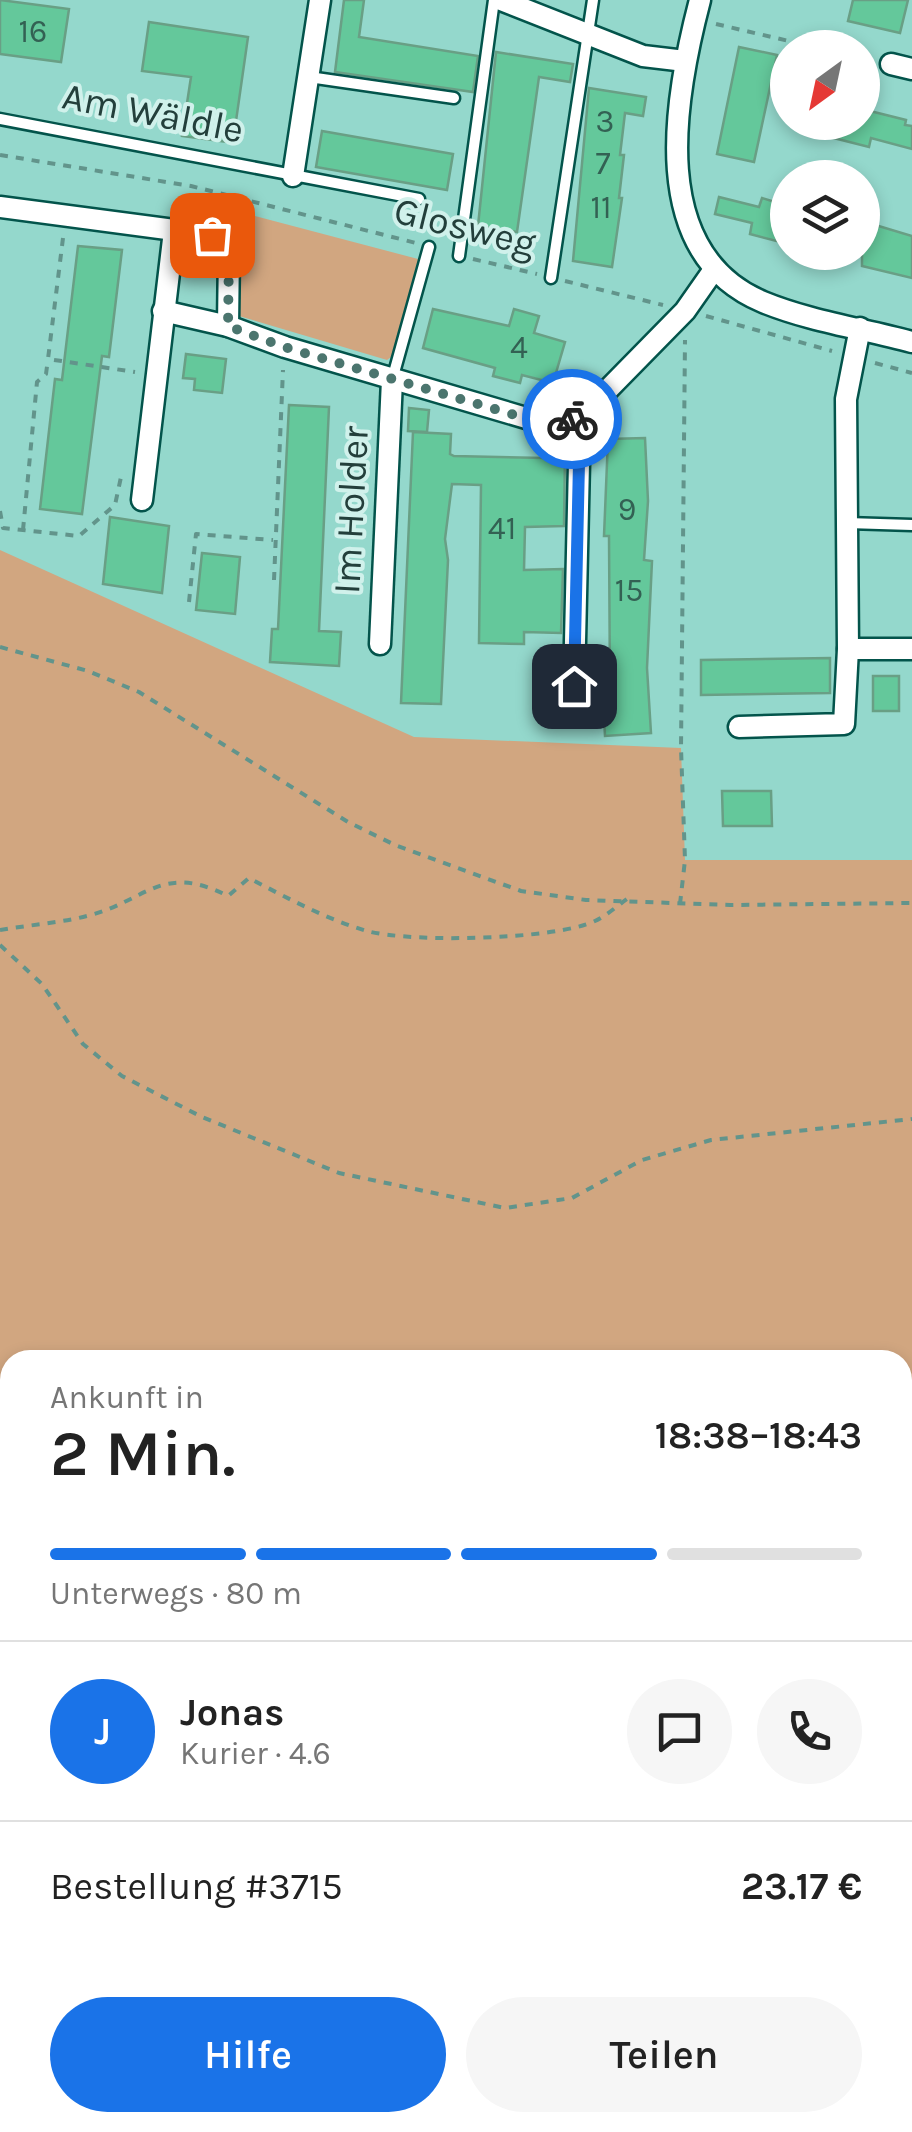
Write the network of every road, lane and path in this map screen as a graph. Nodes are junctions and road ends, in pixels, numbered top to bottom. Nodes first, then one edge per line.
1 (320, 0) edge
2 (498, 0) edge
3 (592, 0) edge
4 (697, 10) edge
5 (770, 33) edge
6 (587, 36) junction
7 (685, 62) junction
8 (308, 76) junction
9 (454, 98) dead end
10 (0, 119) edge
11 (0, 156) edge
12 (293, 176) junction
13 (419, 199) dead end
14 (0, 207) edge
15 (66, 218) junction
16 (174, 231) junction
17 (429, 246) joint
18 (459, 256) joint
19 (713, 271) junction
20 (551, 278) junction
21 (685, 311) junction
22 (163, 312) junction
23 (228, 326) junction
24 (860, 328) junction
25 (912, 342) edge
26 (284, 347) junction
27 (854, 357) junction
28 (48, 359) junction
29 (912, 373) edge
30 (156, 375) junction
31 (392, 380) junction
32 (580, 418) junction
33 (144, 472) junction
34 (142, 500) dead end
35 (0, 510) edge
36 (846, 523) junction
37 (912, 525) edge
38 (23, 530) junction
39 (275, 540) junction
40 (274, 580) dead end
41 (188, 602) dead end
42 (380, 644) dead end
43 (0, 647) edge
44 (848, 649) junction
45 (912, 649) edge
46 (574, 686) dead end
47 (739, 727) dead end
48 (627, 900) junction
49 (912, 903) edge
50 (680, 904) junction
51 (0, 930) edge
52 (0, 944) edge
53 (912, 1119) edge

1 - 8 street, Am Wäldle
2 - 6 street
2 - 18 lane
3 - 6 lane
4 - 5 path
4 - 7 street
6 - 7 street
6 - 20 lane
7 - 19 street
8 - 9 lane
8 - 12 street, Am Wäldle
10 - 12 lane, Am Wäldle
11 - 17 path, Glosweg
12 - 13 lane, Am Wäldle
14 - 15 street
15 - 16 street
15 - 28 path
16 - 22 street
16 - 23 street
17 - 31 lane
18 - 20 path, Glosweg
19 - 21 street
19 - 24 street
20 - 21 path, Glosweg
21 - 27 path, Glosweg
21 - 32 street
21 - 50 path
22 - 23 street, Im Holder
22 - 30 street
23 - 26 street, Im Holder
24 - 25 street
24 - 27 street
26 - 31 street, Im Holder
26 - 39 path
27 - 29 path, Glosweg
27 - 36 street
28 - 30 path
28 - 38 path
30 - 33 street
31 - 32 street, Im Holder
31 - 42 street, Im Holder
32 - 46 street
33 - 34 street
33 - 38 path
35 - 38 path
36 - 37 lane
36 - 44 street
39 - 40 path
39 - 41 path
43 - 48 path
44 - 45 street
44 - 47 street
48 - 50 path
48 - 51 path
49 - 50 path
52 - 53 path

